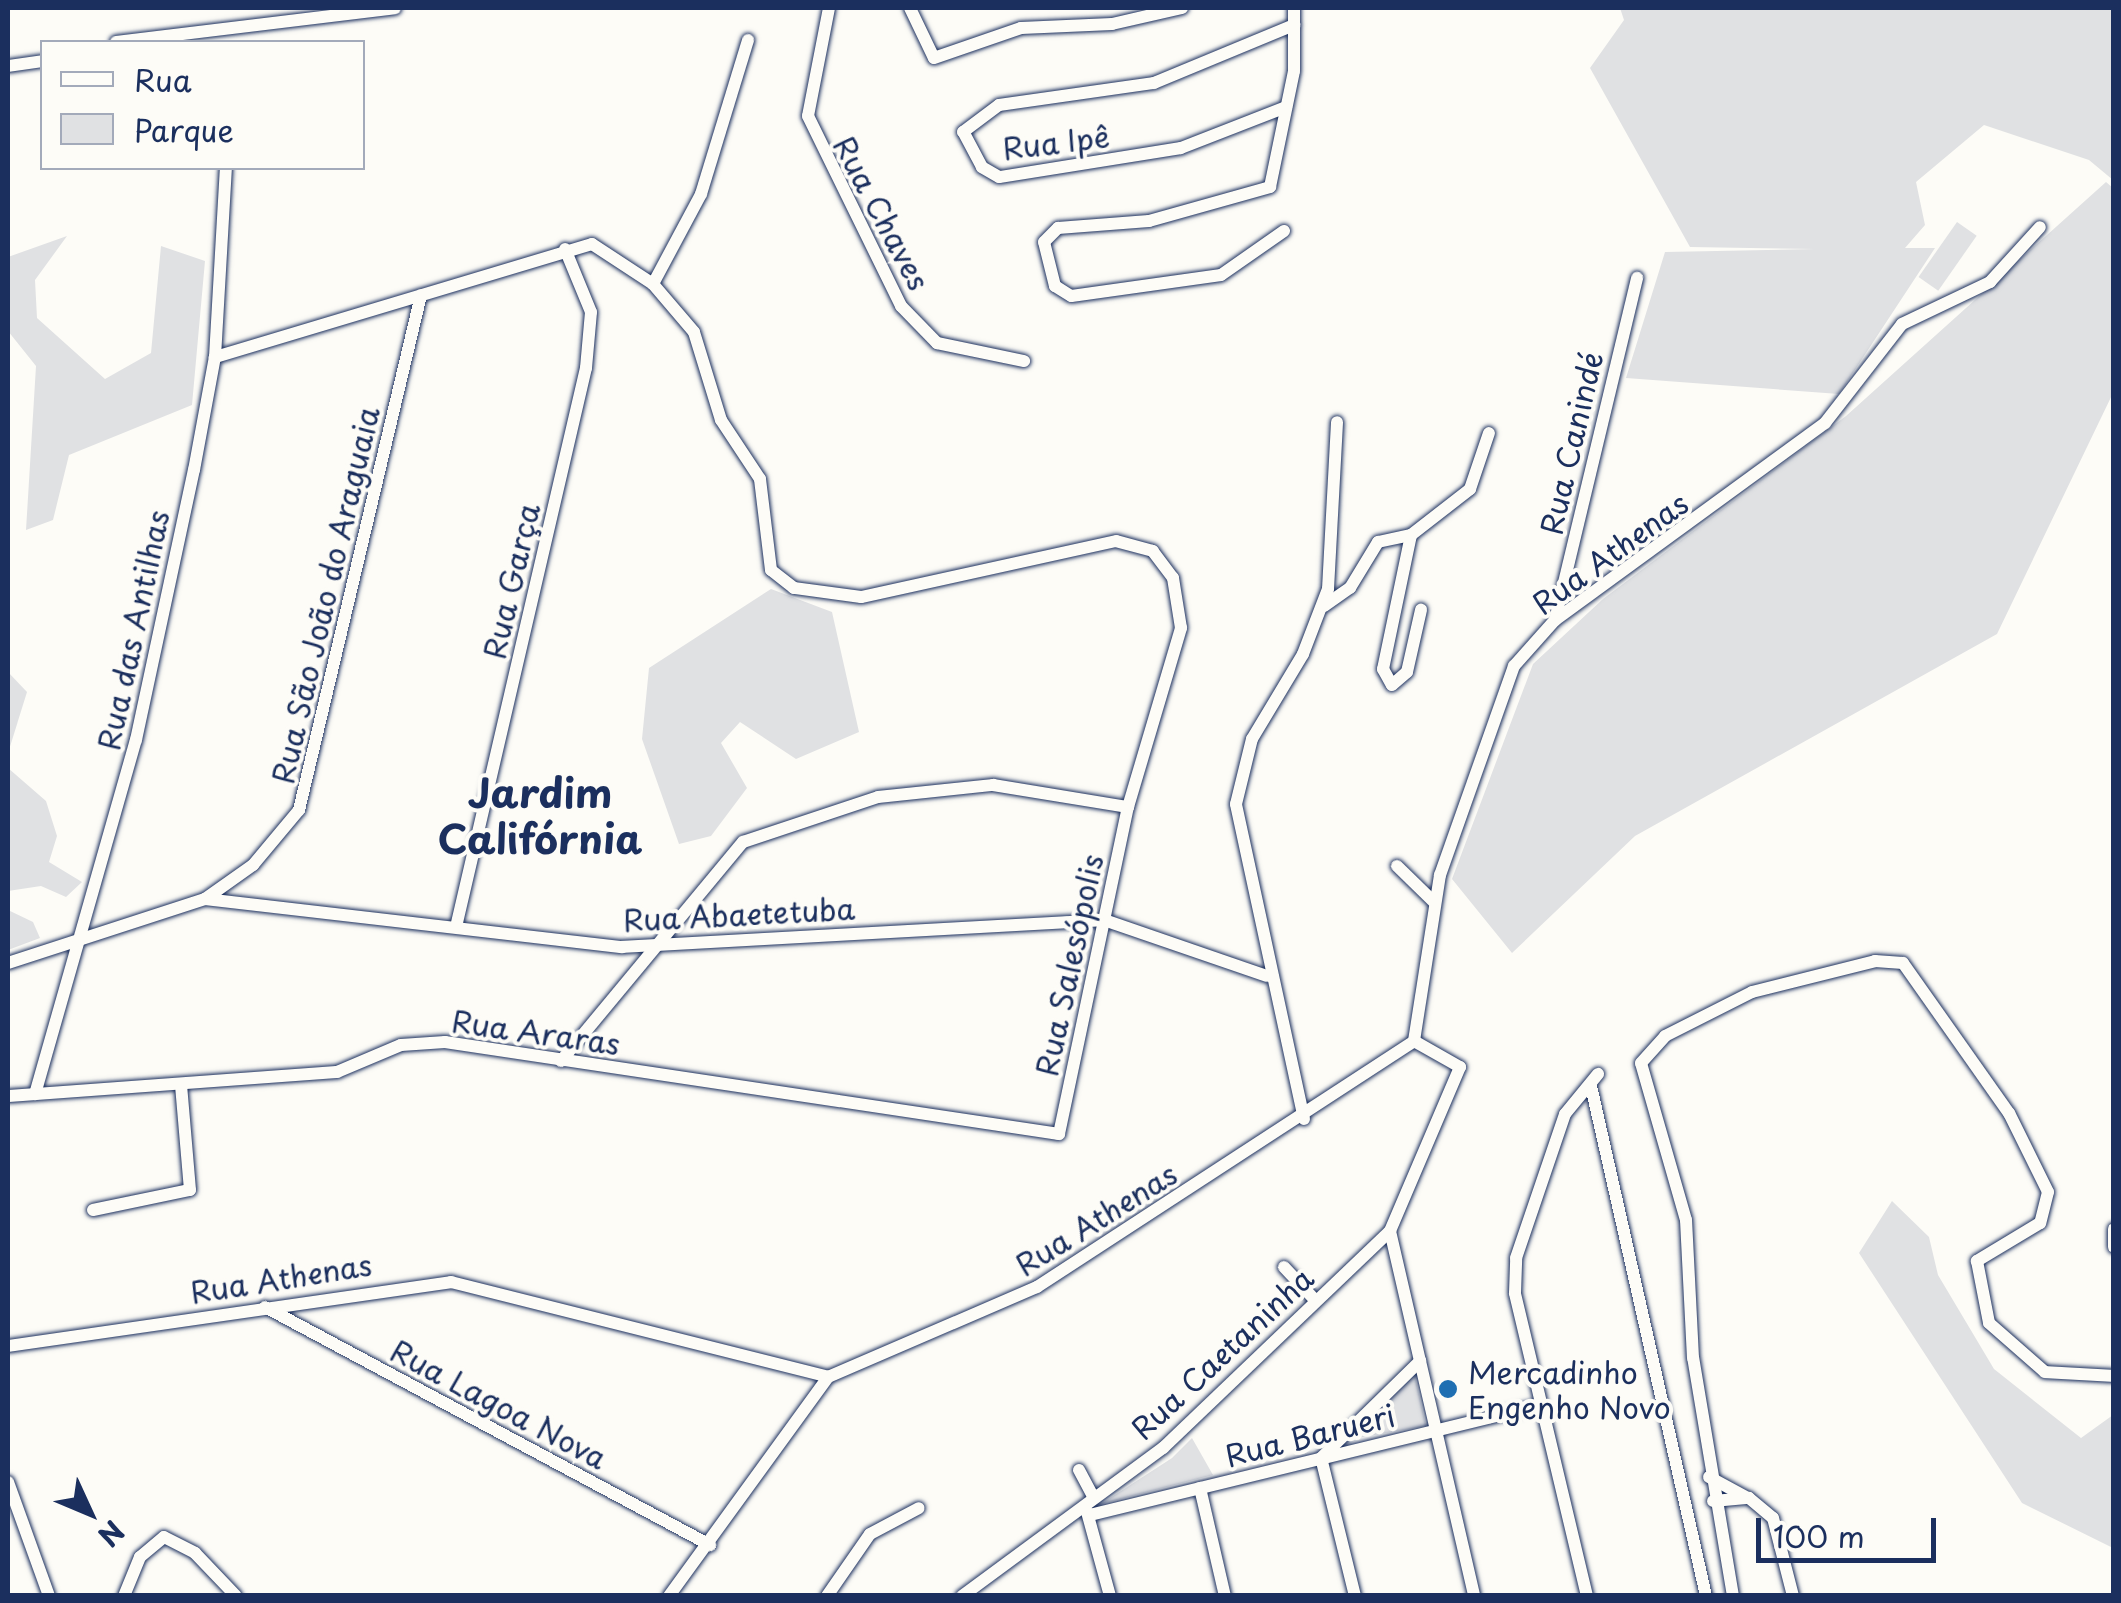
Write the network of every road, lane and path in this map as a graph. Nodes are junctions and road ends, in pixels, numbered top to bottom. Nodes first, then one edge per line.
1 (395, 8) edge
2 (829, 8) edge
3 (910, 8) edge
4 (1182, 8) edge
5 (1294, 8) edge
6 (370, 10) edge
7 (1150, 13) edge
8 (1294, 25) junction
9 (166, 32) junction
10 (126, 40) edge
11 (182, 40) edge
12 (748, 40) dead end
13 (40, 60) edge
14 (8, 66) edge
15 (1286, 107) junction
16 (226, 170) edge
17 (2040, 227) dead end
18 (1284, 231) dead end
19 (565, 249) junction
20 (1637, 278) dead end
21 (654, 284) junction
22 (420, 295) junction
23 (214, 358) junction
24 (1024, 362) dead end
25 (1337, 422) dead end
26 (1489, 433) dead end
27 (1411, 535) junction
28 (1324, 606) junction
29 (1421, 610) dead end
30 (1554, 620) junction
31 (1128, 806) junction
32 (1398, 866) dead end
33 (205, 900) junction
34 (1434, 902) junction
35 (1104, 920) junction
36 (456, 927) junction
37 (80, 939) junction
38 (656, 943) junction
39 (8, 963) edge
40 (1267, 976) junction
41 (1414, 1040) junction
42 (561, 1061) junction
43 (181, 1086) junction
44 (35, 1094) junction
45 (8, 1096) edge
46 (1304, 1119) junction
47 (1059, 1134) joint
48 (93, 1210) dead end
49 (2114, 1229) edge
50 (1390, 1230) junction
51 (2114, 1247) edge
52 (1284, 1267) dead end
53 (1315, 1300) junction
54 (265, 1307) junction
55 (8, 1346) edge
56 (1420, 1361) junction
57 (828, 1376) junction
58 (2114, 1376) edge
59 (1541, 1405) junction
60 (1436, 1430) junction
61 (1321, 1458) junction
62 (1079, 1470) dead end
63 (1709, 1477) junction
64 (8, 1482) edge
65 (1200, 1488) junction
66 (1748, 1498) junction
67 (1712, 1500) junction
68 (1089, 1506) junction
69 (919, 1508) dead end
70 (710, 1545) junction
71 (49, 1596) edge
72 (124, 1596) edge
73 (236, 1596) edge
74 (668, 1596) edge
75 (827, 1596) edge
76 (962, 1596) edge
77 (1110, 1596) edge
78 (1225, 1596) edge
79 (1355, 1596) edge
80 (1474, 1596) edge
81 (1587, 1596) edge
82 (1706, 1596) edge
83 (1733, 1596) edge
84 (1793, 1596) edge

1 - 6 street
2 - 24 street, Rua Chaves
3 - 7 street
4 - 7 street
5 - 8 street
6 - 9 street
8 - 15 street
8 - 15 street, Rua Ipê
9 - 10 street
9 - 11 street
12 - 21 street
13 - 14 street
15 - 18 street
16 - 23 street, Rua das Antilhas
17 - 30 street, Rua Athenas
19 - 21 street, Rua Salesópolis
19 - 22 street
19 - 36 street, Rua Garça
20 - 30 street, Rua Canindé
21 - 31 street, Rua Salesópolis
22 - 23 street
22 - 33 street, Rua São João do Araguaia
23 - 37 street, Rua das Antilhas
25 - 28 street
26 - 27 street
27 - 28 street
27 - 29 street
28 - 40 street
30 - 34 street, Rua Athenas
31 - 35 street, Rua Salesópolis
31 - 38 street
32 - 34 street
33 - 36 street, Rua Abaetetuba
33 - 37 street, Rua São João do Araguaia
34 - 41 street, Rua Athenas
35 - 38 street, Rua Abaetetuba
35 - 40 street, Rua Abaetetuba
35 - 47 street, Rua Salesópolis
36 - 38 street, Rua Abaetetuba
37 - 39 street, Rua São João do Araguaia
37 - 44 street, Rua das Antilhas
38 - 42 street
40 - 46 street
41 - 46 street, Rua Athenas
41 - 50 street
42 - 43 street, Rua Araras
42 - 47 street, Rua Araras
43 - 44 street, Rua Araras
43 - 48 street
44 - 45 street, Rua Araras
46 - 57 street, Rua Athenas
49 - 51 street
50 - 53 street, Rua Caetaninha
50 - 56 street
52 - 53 street
53 - 68 street, Rua Caetaninha
54 - 55 street, Rua Athenas
54 - 57 street, Rua Athenas
54 - 70 street, Rua Lagoa Nova
56 - 60 street
56 - 61 street
57 - 70 street
58 - 63 street
59 - 60 street, Rua Barueri
59 - 81 street
59 - 82 street
60 - 61 street, Rua Barueri
60 - 80 street
61 - 65 street, Rua Barueri
61 - 79 street
62 - 68 street
63 - 66 street
63 - 67 street
64 - 71 street
65 - 68 street, Rua Barueri
65 - 78 street
66 - 67 street
66 - 84 street
67 - 83 street
68 - 76 street, Rua Caetaninha
68 - 77 street
69 - 75 street
70 - 74 street
72 - 73 street

